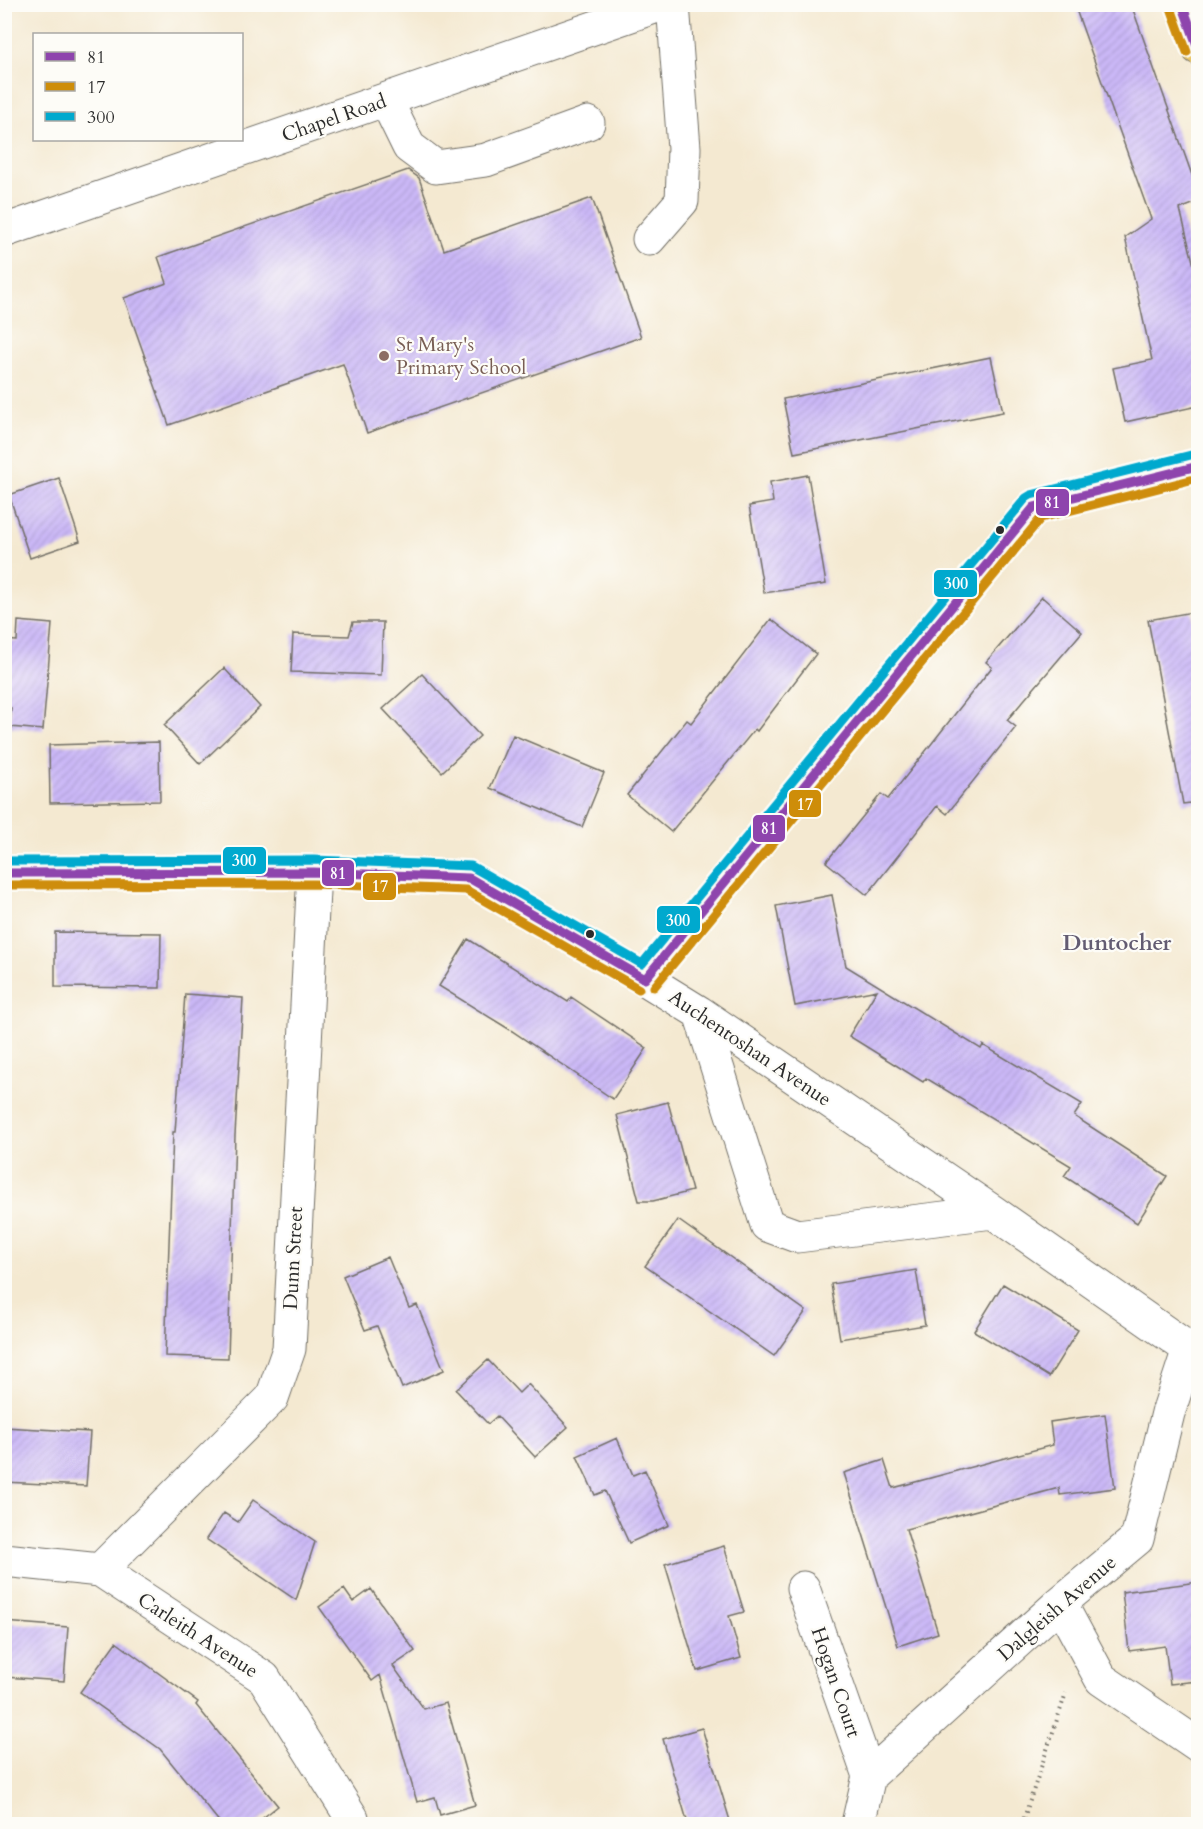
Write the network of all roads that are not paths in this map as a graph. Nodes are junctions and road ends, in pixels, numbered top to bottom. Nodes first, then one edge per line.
1 (663, 4) edge
2 (673, 4) edge
3 (1182, 4) edge
4 (1198, 48) edge
5 (386, 100) junction
6 (588, 123) dead end
7 (4, 231) edge
8 (649, 239) dead end
9 (1198, 466) edge
10 (314, 872) junction
11 (4, 873) edge
12 (645, 979) junction
13 (700, 1013) junction
14 (993, 1212) junction
15 (1194, 1348) edge
16 (4, 1560) edge
17 (100, 1570) junction
18 (803, 1588) dead end
19 (1060, 1603) junction
20 (1198, 1745) edge
21 (869, 1776) junction
22 (353, 1824) edge
23 (858, 1824) edge

1 - 5 street, Chapel Road
2 - 8 street
3 - 4 main road
5 - 6 street
5 - 7 street, Chapel Road
9 - 12 street
10 - 11 street, Auchentoshan Avenue
10 - 12 street, Auchentoshan Avenue
10 - 17 street, Dunn Street
12 - 13 street, Auchentoshan Avenue
13 - 14 street, Auchentoshan Avenue
13 - 14 street
14 - 15 street, Auchentoshan Avenue
15 - 19 street, Dalgleish Avenue
16 - 17 street, Carleith Avenue
17 - 22 street, Carleith Avenue
18 - 21 street, Hogan Court
19 - 20 street
19 - 21 street, Dalgleish Avenue
21 - 23 street

